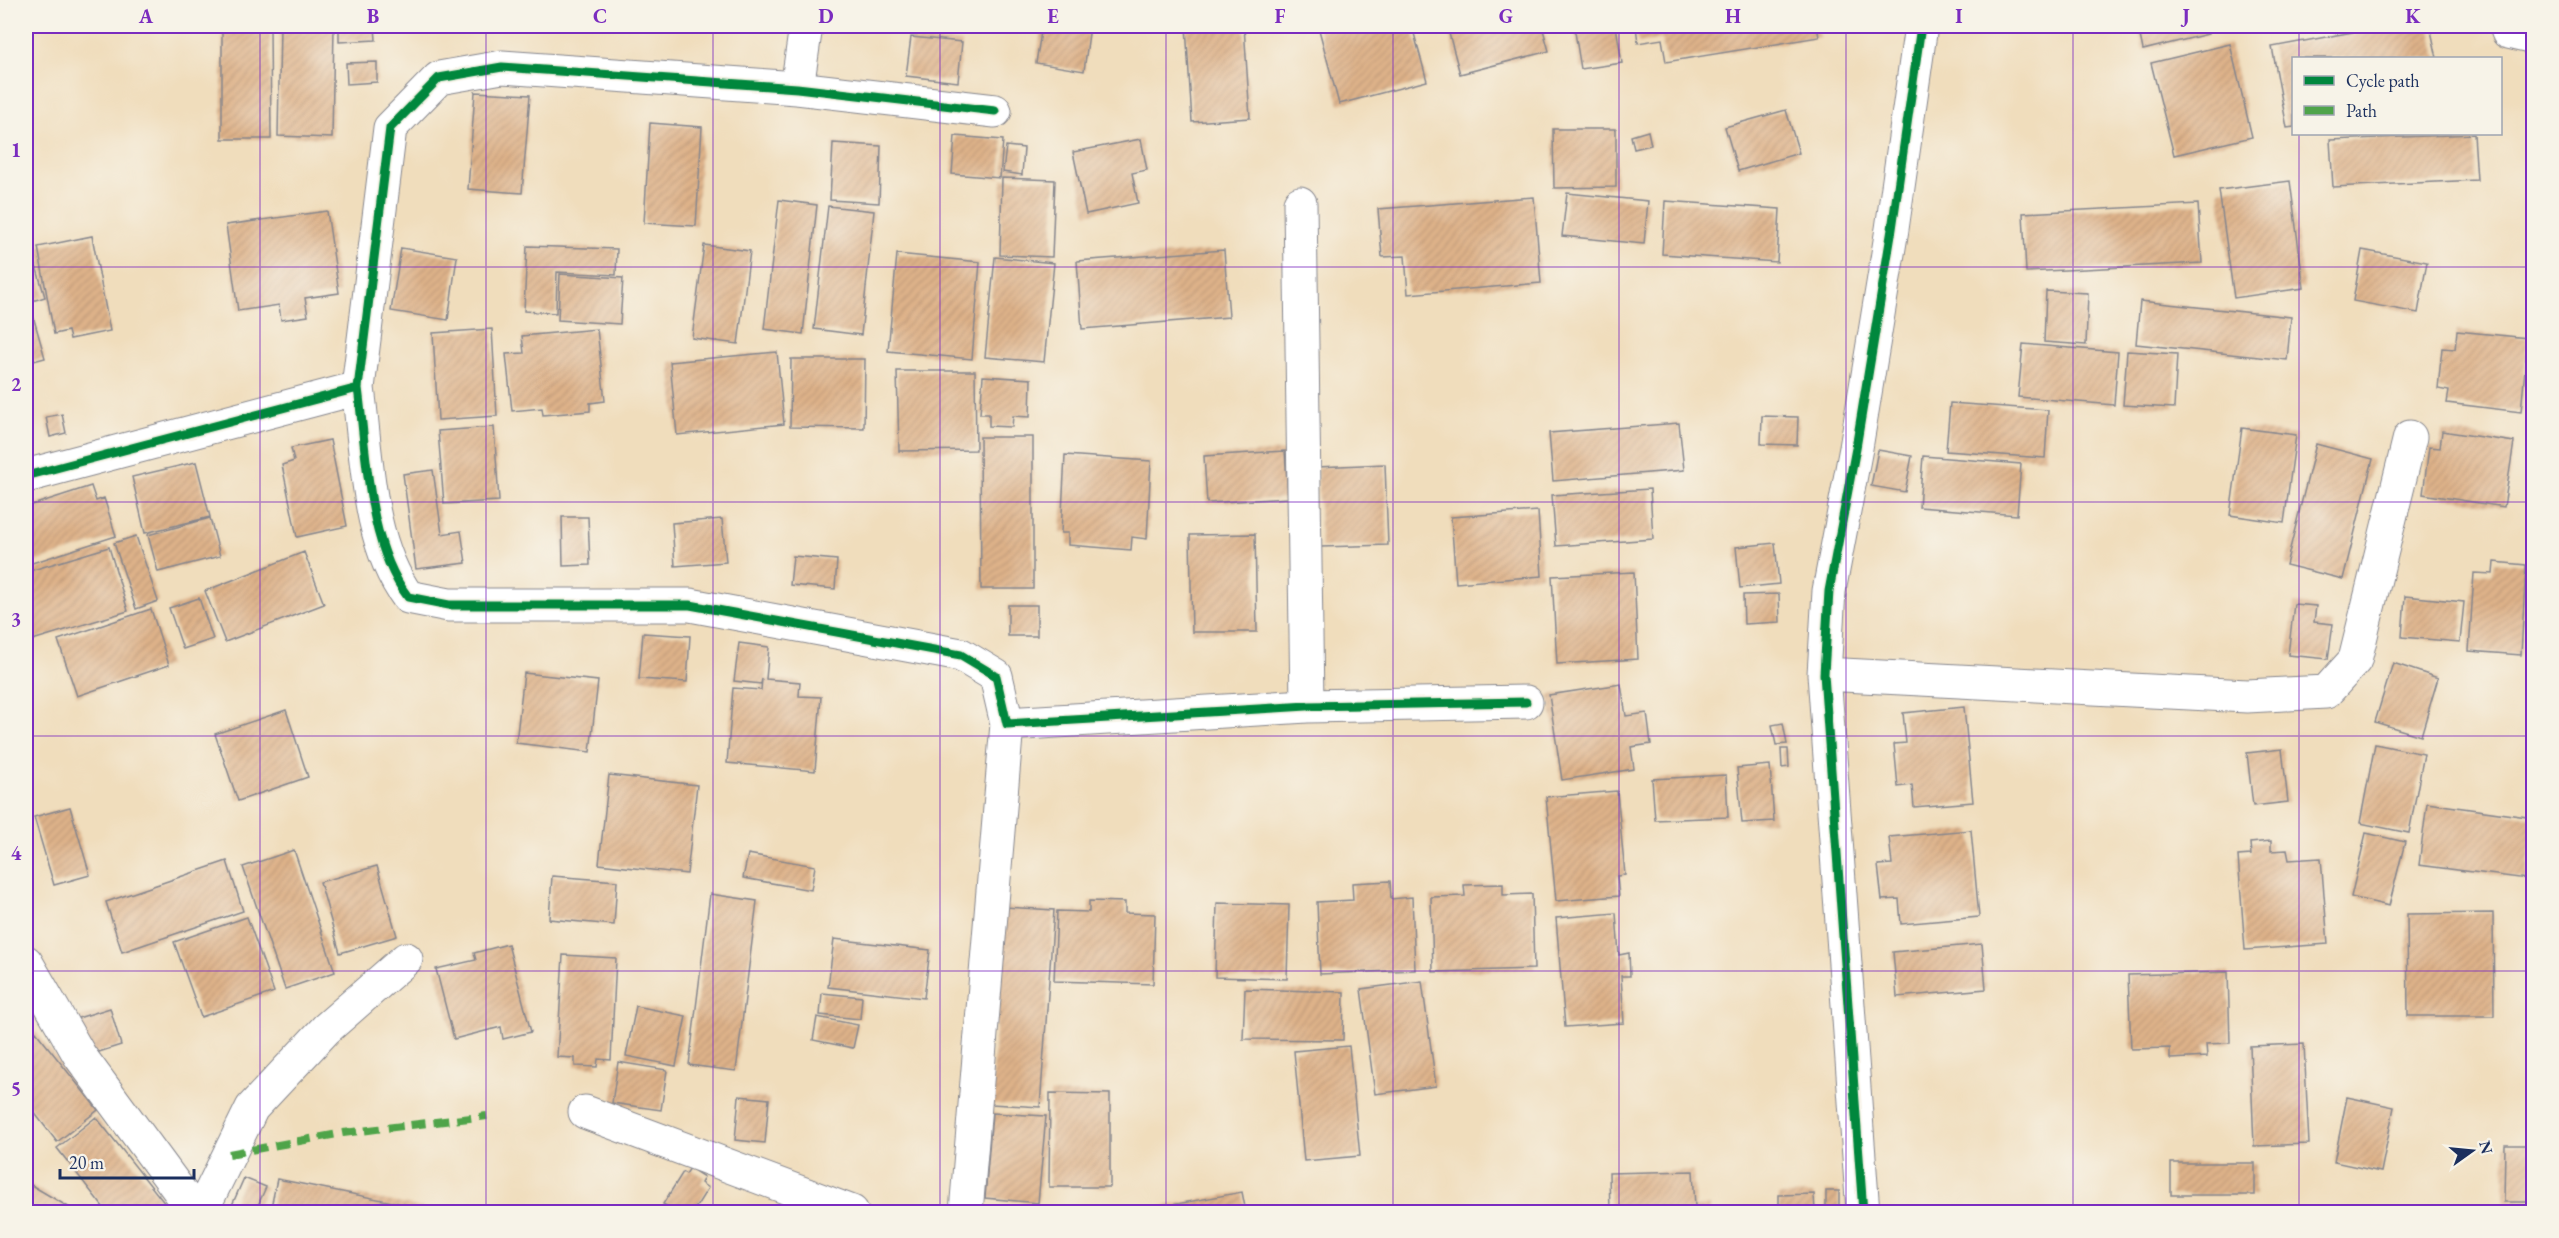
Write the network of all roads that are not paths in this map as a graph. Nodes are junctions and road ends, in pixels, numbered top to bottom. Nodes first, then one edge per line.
1 (806, 26) edge
2 (1921, 26) edge
3 (2506, 26) edge
4 (2534, 38) edge
5 (797, 88) junction
6 (995, 111) dead end
7 (1300, 203) dead end
8 (358, 388) junction
9 (2410, 437) dead end
10 (26, 476) edge
11 (1824, 674) junction
12 (1526, 702) dead end
13 (1307, 706) junction
14 (1007, 724) junction
15 (405, 959) dead end
16 (26, 962) edge
17 (585, 1112) dead end
18 (195, 1212) edge
19 (201, 1212) edge
20 (852, 1212) edge
21 (966, 1212) edge
22 (1863, 1212) edge

1 - 5 street
2 - 11 street
3 - 4 street
5 - 6 street
5 - 8 street
7 - 13 street
8 - 10 street
8 - 14 street
9 - 11 street
11 - 22 street
12 - 13 street
13 - 14 street
14 - 21 street
15 - 19 street
16 - 18 street
17 - 20 street

